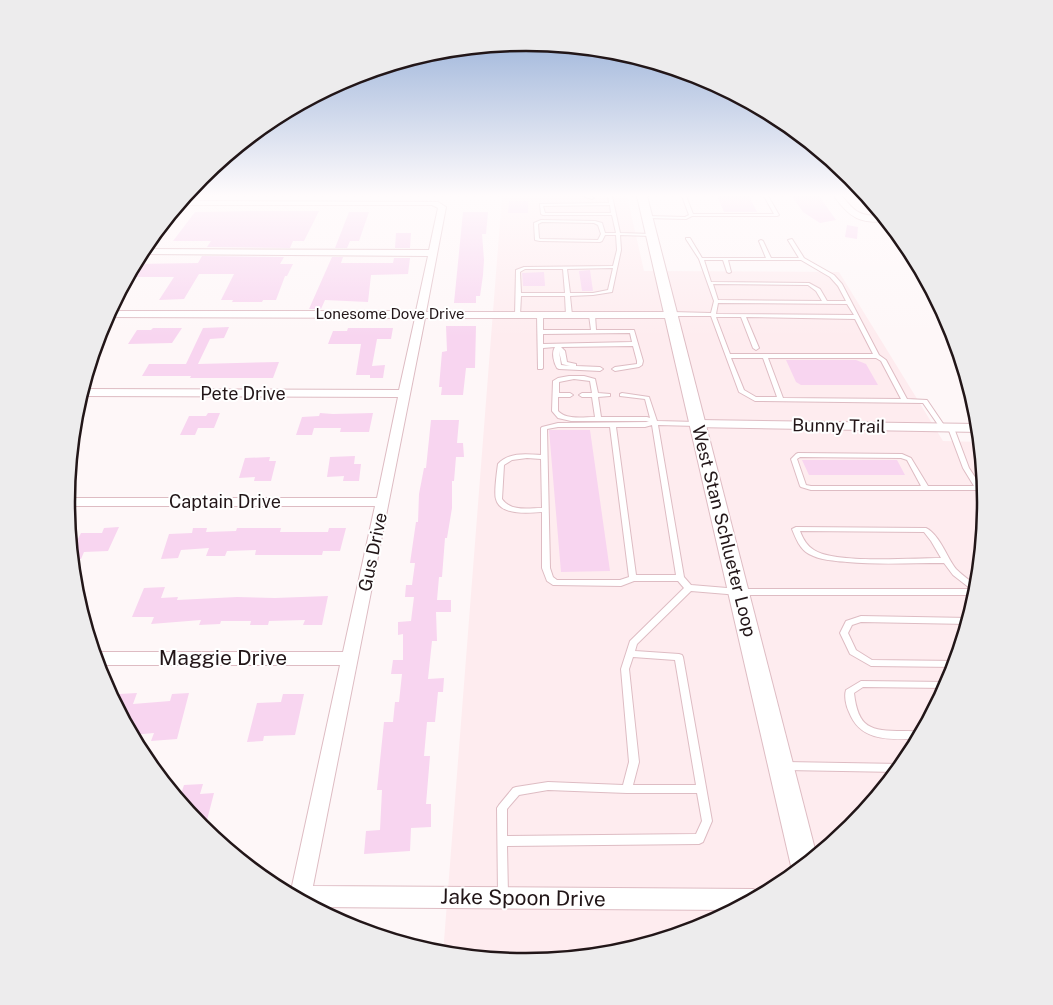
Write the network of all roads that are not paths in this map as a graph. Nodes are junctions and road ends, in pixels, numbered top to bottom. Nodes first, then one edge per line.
1 (436, 243) edge
2 (619, 243) edge
3 (654, 243) edge
4 (691, 243) edge
5 (762, 243) edge
6 (792, 243) edge
7 (151, 252) edge
8 (434, 253) junction
9 (701, 259) junction
10 (725, 259) junction
11 (769, 259) junction
12 (802, 259) junction
13 (565, 267) junction
14 (616, 267) junction
15 (729, 272) dead end
16 (709, 283) junction
17 (567, 294) junction
18 (519, 295) junction
19 (716, 301) junction
20 (825, 302) junction
21 (849, 303) junction
22 (117, 314) edge
23 (420, 314) junction
24 (517, 315) junction
25 (540, 315) junction
26 (569, 315) junction
27 (592, 315) junction
28 (672, 315) junction
29 (713, 315) junction
30 (743, 316) junction
31 (858, 318) junction
32 (594, 331) junction
33 (540, 332) junction
34 (636, 344) junction
35 (540, 346) junction
36 (559, 347) junction
37 (756, 348) dead end
38 (728, 356) junction
39 (765, 356) junction
40 (877, 356) junction
41 (540, 368) dead end
42 (600, 368) dead end
43 (615, 368) dead end
44 (89, 393) edge
45 (404, 394) junction
46 (555, 395) junction
47 (570, 395) dead end
48 (582, 395) dead end
49 (595, 395) junction
50 (608, 395) dead end
51 (622, 395) dead end
52 (781, 400) junction
53 (905, 401) junction
54 (598, 419) junction
55 (655, 423) junction
56 (698, 424) junction
57 (613, 425) junction
58 (947, 428) junction
59 (971, 428) edge
60 (544, 457) junction
61 (977, 486) edge
62 (926, 488) junction
63 (978, 488) edge
64 (75, 502) edge
65 (383, 502) junction
66 (545, 510) junction
67 (947, 560) junction
68 (633, 578) junction
69 (680, 578) junction
70 (970, 585) edge
71 (689, 588) junction
72 (739, 592) junction
73 (969, 592) edge
74 (961, 622) edge
75 (630, 654) junction
76 (103, 658) edge
77 (350, 659) junction
78 (948, 664) edge
79 (939, 685) edge
80 (913, 735) edge
81 (780, 765) junction
82 (892, 768) edge
83 (627, 789) junction
84 (702, 789) junction
85 (502, 841) junction
86 (803, 859) edge
87 (298, 891) edge
88 (309, 897) edge
89 (503, 898) junction
90 (739, 900) edge

1 - 8 street, Gus Drive
2 - 14 lane
3 - 28 main road, West Stan Schlueter Loop
4 - 9 lane
5 - 11 lane
6 - 12 lane
7 - 8 street
8 - 23 street, Gus Drive
9 - 10 lane
9 - 16 lane
10 - 11 lane
10 - 15 lane
11 - 12 lane
12 - 21 lane
13 - 14 lane
13 - 17 lane
13 - 18 lane
14 - 17 lane
16 - 19 lane
16 - 20 lane
17 - 18 lane
17 - 26 lane
18 - 24 lane
19 - 20 lane
19 - 29 lane
20 - 21 lane
21 - 31 lane
22 - 23 street, Lonesome Dove Drive
23 - 24 street, Lonesome Dove Drive
23 - 45 street, Gus Drive
24 - 25 street, Lonesome Dove Drive
25 - 26 street, Lonesome Dove Drive
25 - 33 lane
26 - 27 street, Lonesome Dove Drive
27 - 28 street, Lonesome Dove Drive
27 - 32 lane
28 - 29 lane
28 - 56 main road, West Stan Schlueter Loop
29 - 30 lane
29 - 38 lane
30 - 31 lane
30 - 37 lane
31 - 40 lane
32 - 33 lane
32 - 34 lane
33 - 35 lane
34 - 36 lane
34 - 43 lane
35 - 36 lane
35 - 41 lane
36 - 42 lane
38 - 39 lane
38 - 52 lane
39 - 40 lane
39 - 52 lane
40 - 53 lane
44 - 45 street, Pete Drive
45 - 65 street, Gus Drive
46 - 47 lane
46 - 49 lane
46 - 54 lane
48 - 49 lane
49 - 50 lane
49 - 54 lane
51 - 55 lane
52 - 53 lane
53 - 58 lane
54 - 55 lane
55 - 56 lane
55 - 57 lane
55 - 69 lane
56 - 58 street, Bunny Trail
56 - 72 main road, West Stan Schlueter Loop
57 - 60 lane
57 - 68 lane
58 - 59 street, Bunny Trail
58 - 61 lane
60 - 66 lane
60 - 66 lane
62 - 62 lane
62 - 63 lane
64 - 65 street, Captain Drive
65 - 77 street, Gus Drive
66 - 68 lane
67 - 67 lane
67 - 70 lane
68 - 69 lane
69 - 71 lane
71 - 72 lane
71 - 75 lane
72 - 73 lane
72 - 81 main road, West Stan Schlueter Loop
74 - 78 lane
75 - 83 lane
75 - 84 lane
76 - 77 street, Maggie Drive
77 - 87 street, Gus Drive
79 - 80 lane
81 - 82 lane
81 - 86 main road, West Stan Schlueter Loop
83 - 84 lane
83 - 85 lane
84 - 85 lane
85 - 89 lane
88 - 89 street, Jake Spoon Drive
89 - 90 street, Jake Spoon Drive

